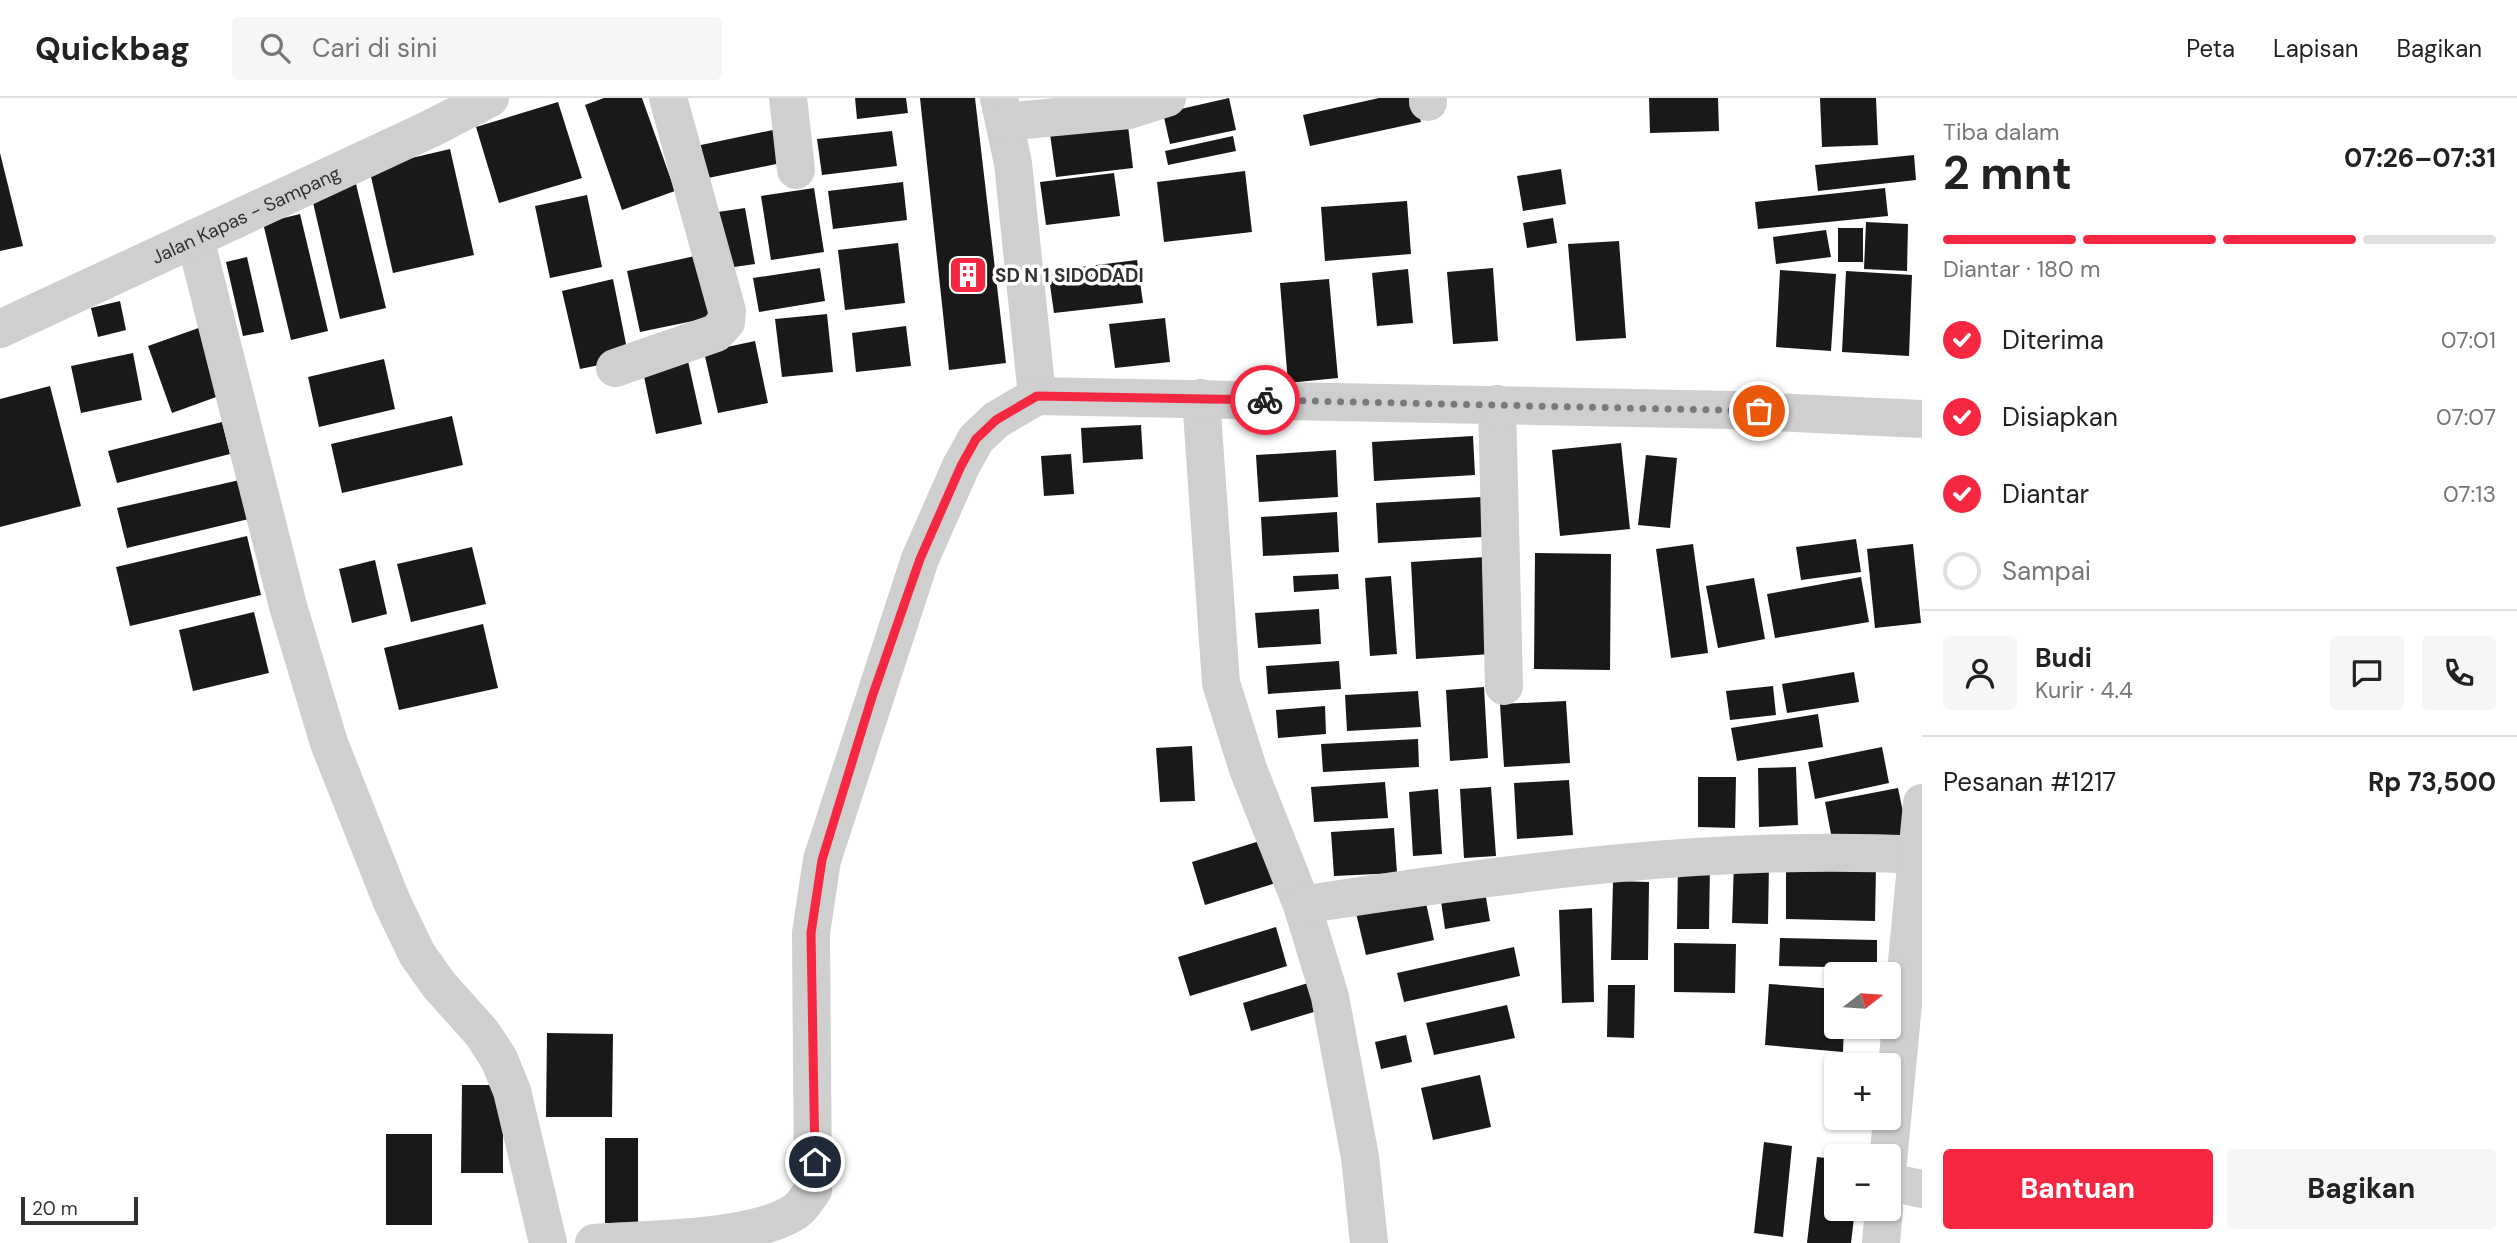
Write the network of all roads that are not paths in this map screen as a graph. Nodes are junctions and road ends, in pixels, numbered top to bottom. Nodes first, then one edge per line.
1 (490, 98) edge
2 (668, 98) edge
3 (788, 98) edge
4 (1167, 98) edge
5 (1002, 110) edge
6 (796, 170) dead end
7 (195, 238) junction
8 (0, 329) edge
9 (615, 368) dead end
10 (1037, 396) junction
11 (1201, 398) junction
12 (1497, 404) junction
13 (1922, 419) edge
14 (1504, 686) dead end
15 (1922, 803) edge
16 (1920, 855) edge
17 (1302, 905) junction
18 (1890, 1144) edge
19 (1901, 1185) edge
20 (1922, 1189) edge
21 (1883, 1221) edge
22 (548, 1243) edge
23 (594, 1243) edge
24 (1369, 1243) edge
25 (1881, 1243) edge

1 - 7 street, Jalan Kapas - Sampang
2 - 9 street
3 - 6 street
4 - 5 street
5 - 10 street
7 - 8 street, Jalan Kapas - Sampang
7 - 22 street
10 - 11 street
10 - 23 street
11 - 12 street
11 - 17 street
12 - 13 street
12 - 14 street
15 - 16 street
16 - 17 street
16 - 18 street
17 - 24 street
19 - 20 street
21 - 25 street

